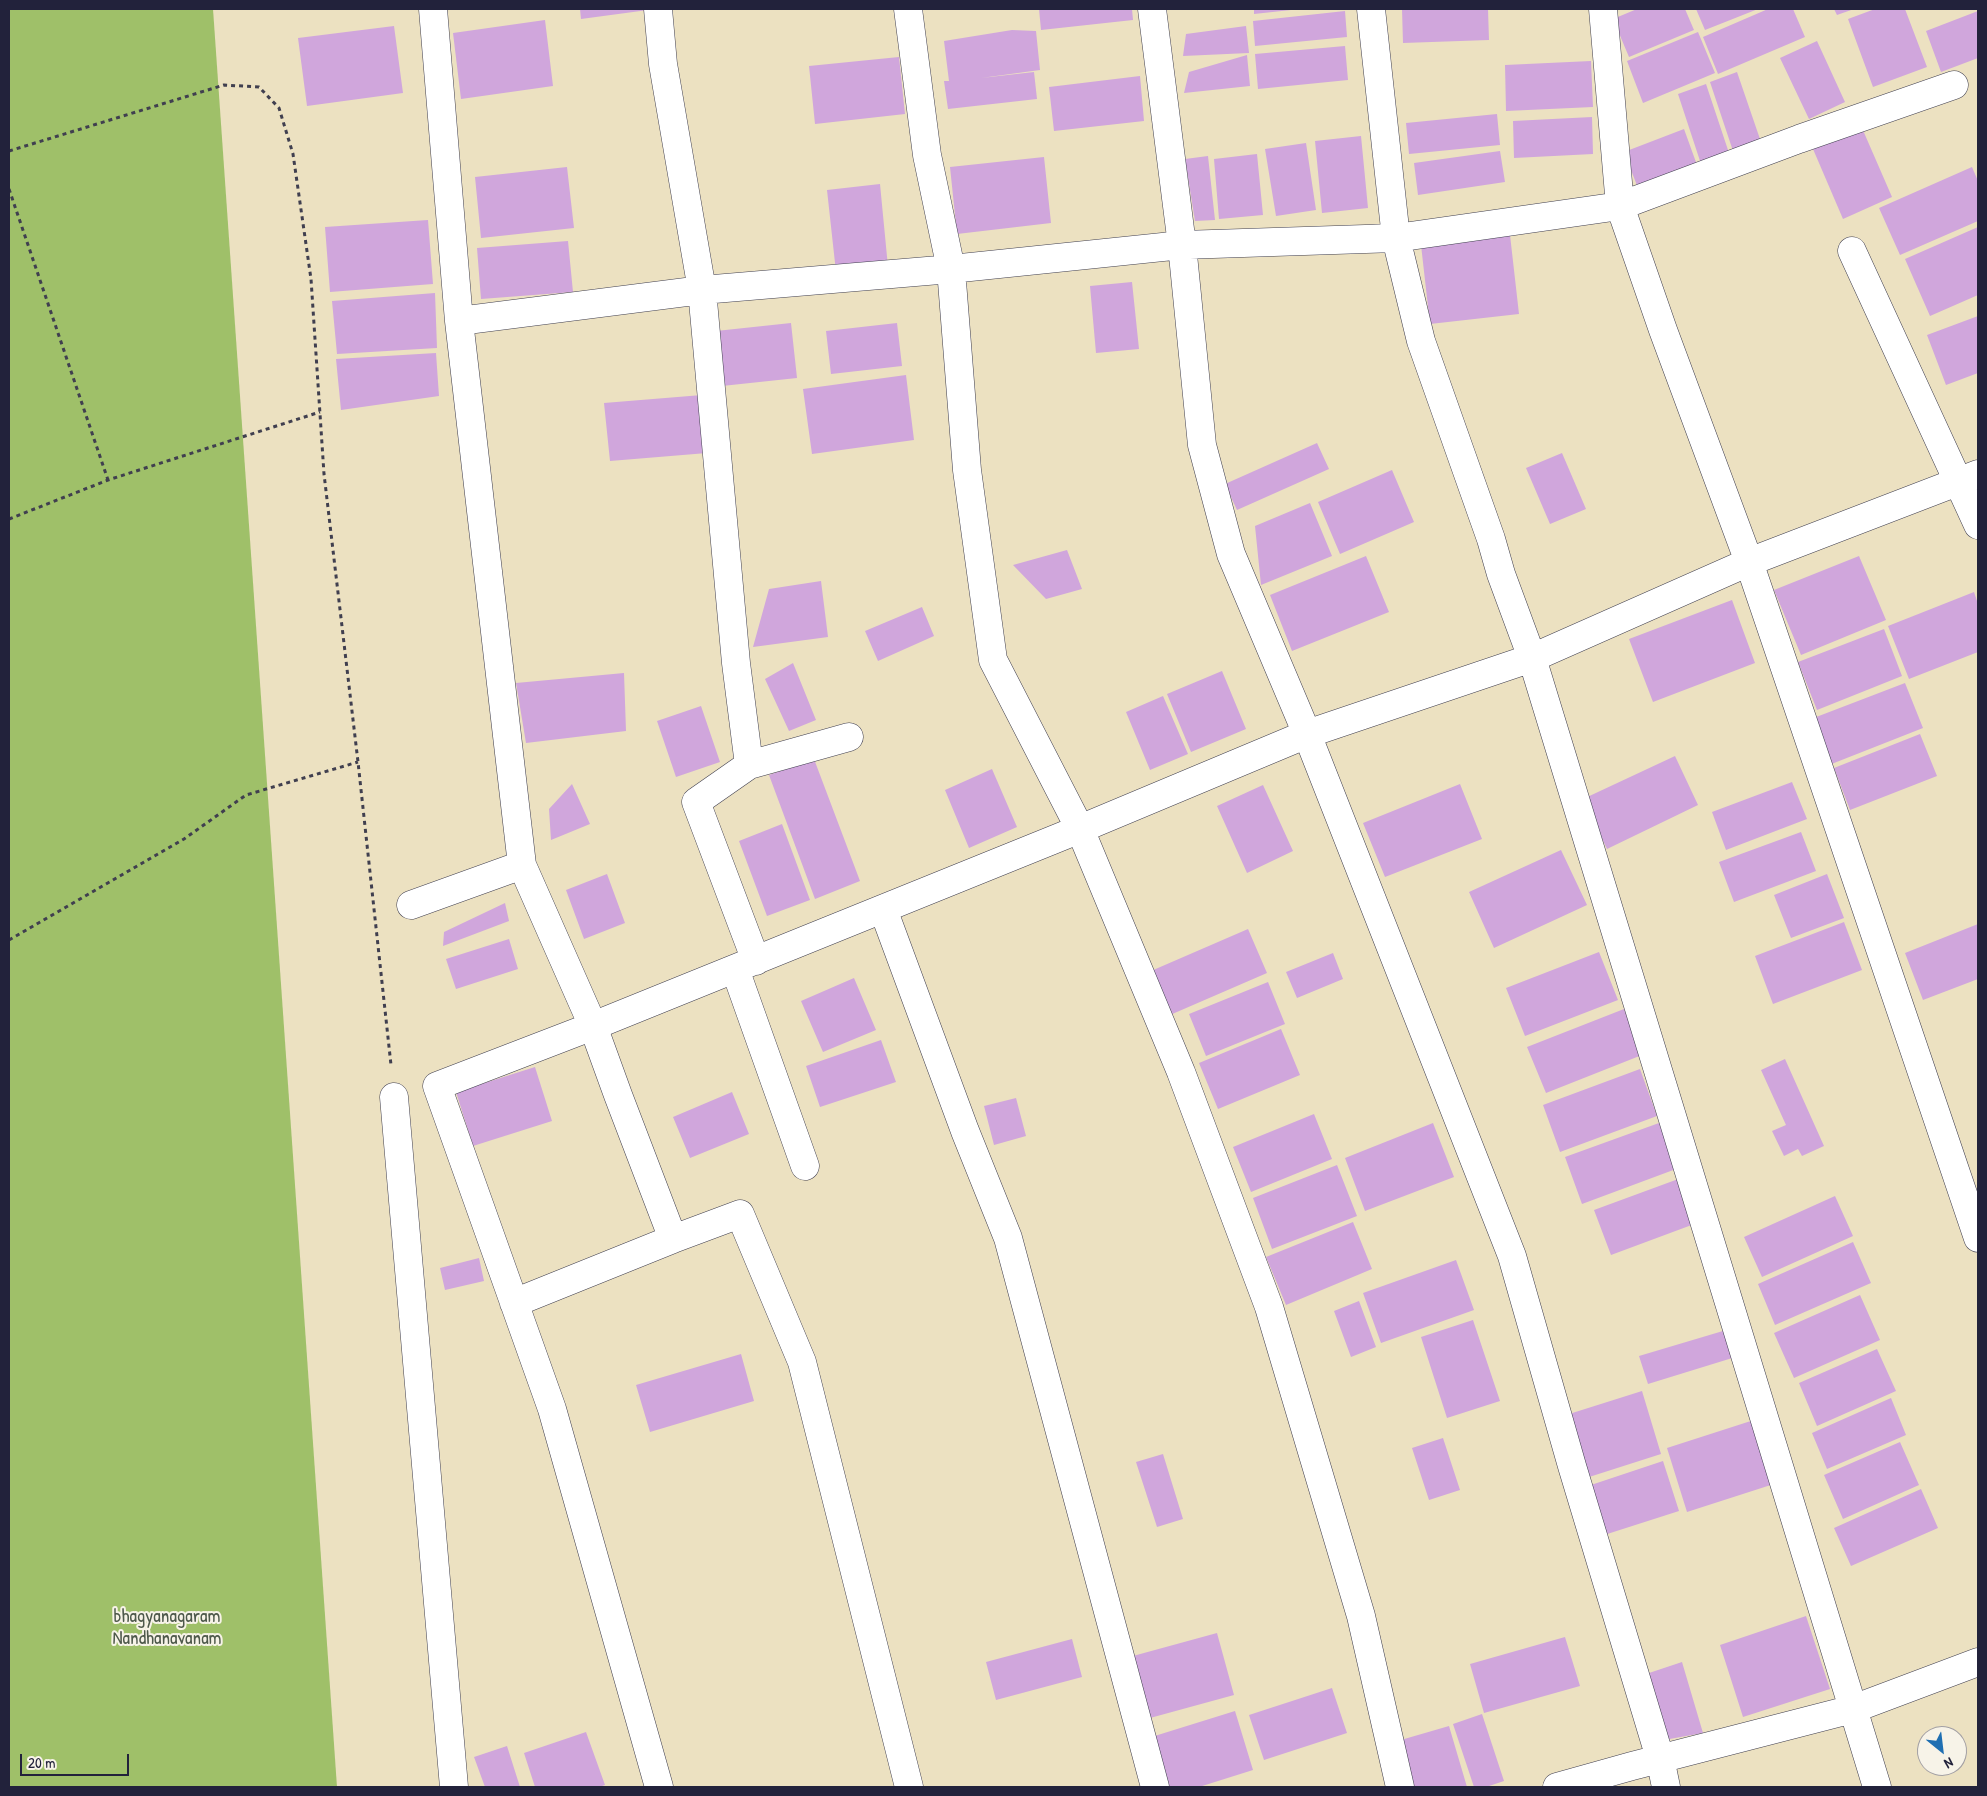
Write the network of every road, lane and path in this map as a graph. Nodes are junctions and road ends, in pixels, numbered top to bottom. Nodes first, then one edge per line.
1 (433, 9) edge
2 (658, 9) edge
3 (908, 9) edge
4 (1152, 9) edge
5 (1371, 9) edge
6 (1603, 9) edge
7 (1954, 85) dead end
8 (9, 151) edge
9 (9, 189) edge
10 (1620, 206) junction
11 (1396, 238) junction
12 (1182, 245) junction
13 (1852, 251) dead end
14 (951, 269) junction
15 (702, 290) junction
16 (459, 321) junction
17 (320, 412) junction
18 (1969, 477) edge
19 (108, 480) junction
20 (9, 519) edge
21 (1978, 524) edge
22 (1749, 562) junction
23 (1532, 658) junction
24 (1306, 734) junction
25 (849, 737) dead end
26 (358, 762) junction
27 (749, 765) junction
28 (1080, 829) junction
29 (522, 865) junction
30 (411, 906) dead end
31 (883, 909) junction
32 (9, 940) edge
33 (745, 965) junction
34 (593, 1026) junction
35 (394, 1097) joint
36 (805, 1166) dead end
37 (1978, 1238) edge
38 (674, 1239) junction
39 (514, 1303) junction
40 (1978, 1662) edge
41 (1853, 1709) junction
42 (1660, 1758) junction
43 (454, 1787) edge
44 (659, 1787) edge
45 (909, 1787) edge
46 (1155, 1787) edge
47 (1400, 1787) edge
48 (1557, 1787) edge
49 (1666, 1787) edge
50 (1877, 1787) edge

1 - 16 street
2 - 15 street
3 - 14 street
4 - 12 street
5 - 11 street
6 - 10 street
7 - 10 street
8 - 17 path
9 - 19 path
10 - 11 street
10 - 22 street
11 - 12 street
11 - 23 street
12 - 14 street
12 - 24 street
13 - 18 street
14 - 15 street
14 - 28 street
15 - 16 street
15 - 27 street
16 - 29 street
17 - 19 path
17 - 26 path
18 - 21 street
18 - 22 street
19 - 20 path
22 - 23 street
22 - 37 street
23 - 24 street
23 - 41 street
24 - 28 street
24 - 42 street
25 - 27 street
26 - 32 path
26 - 35 path
27 - 33 street
28 - 31 street
28 - 47 street
29 - 30 street
29 - 34 street
31 - 33 street
31 - 46 street
33 - 34 street
33 - 36 street
34 - 38 street
34 - 39 street
35 - 43 street
38 - 39 street
38 - 45 street
39 - 44 street
40 - 41 street
41 - 42 street
41 - 50 street
42 - 48 street
42 - 49 street

